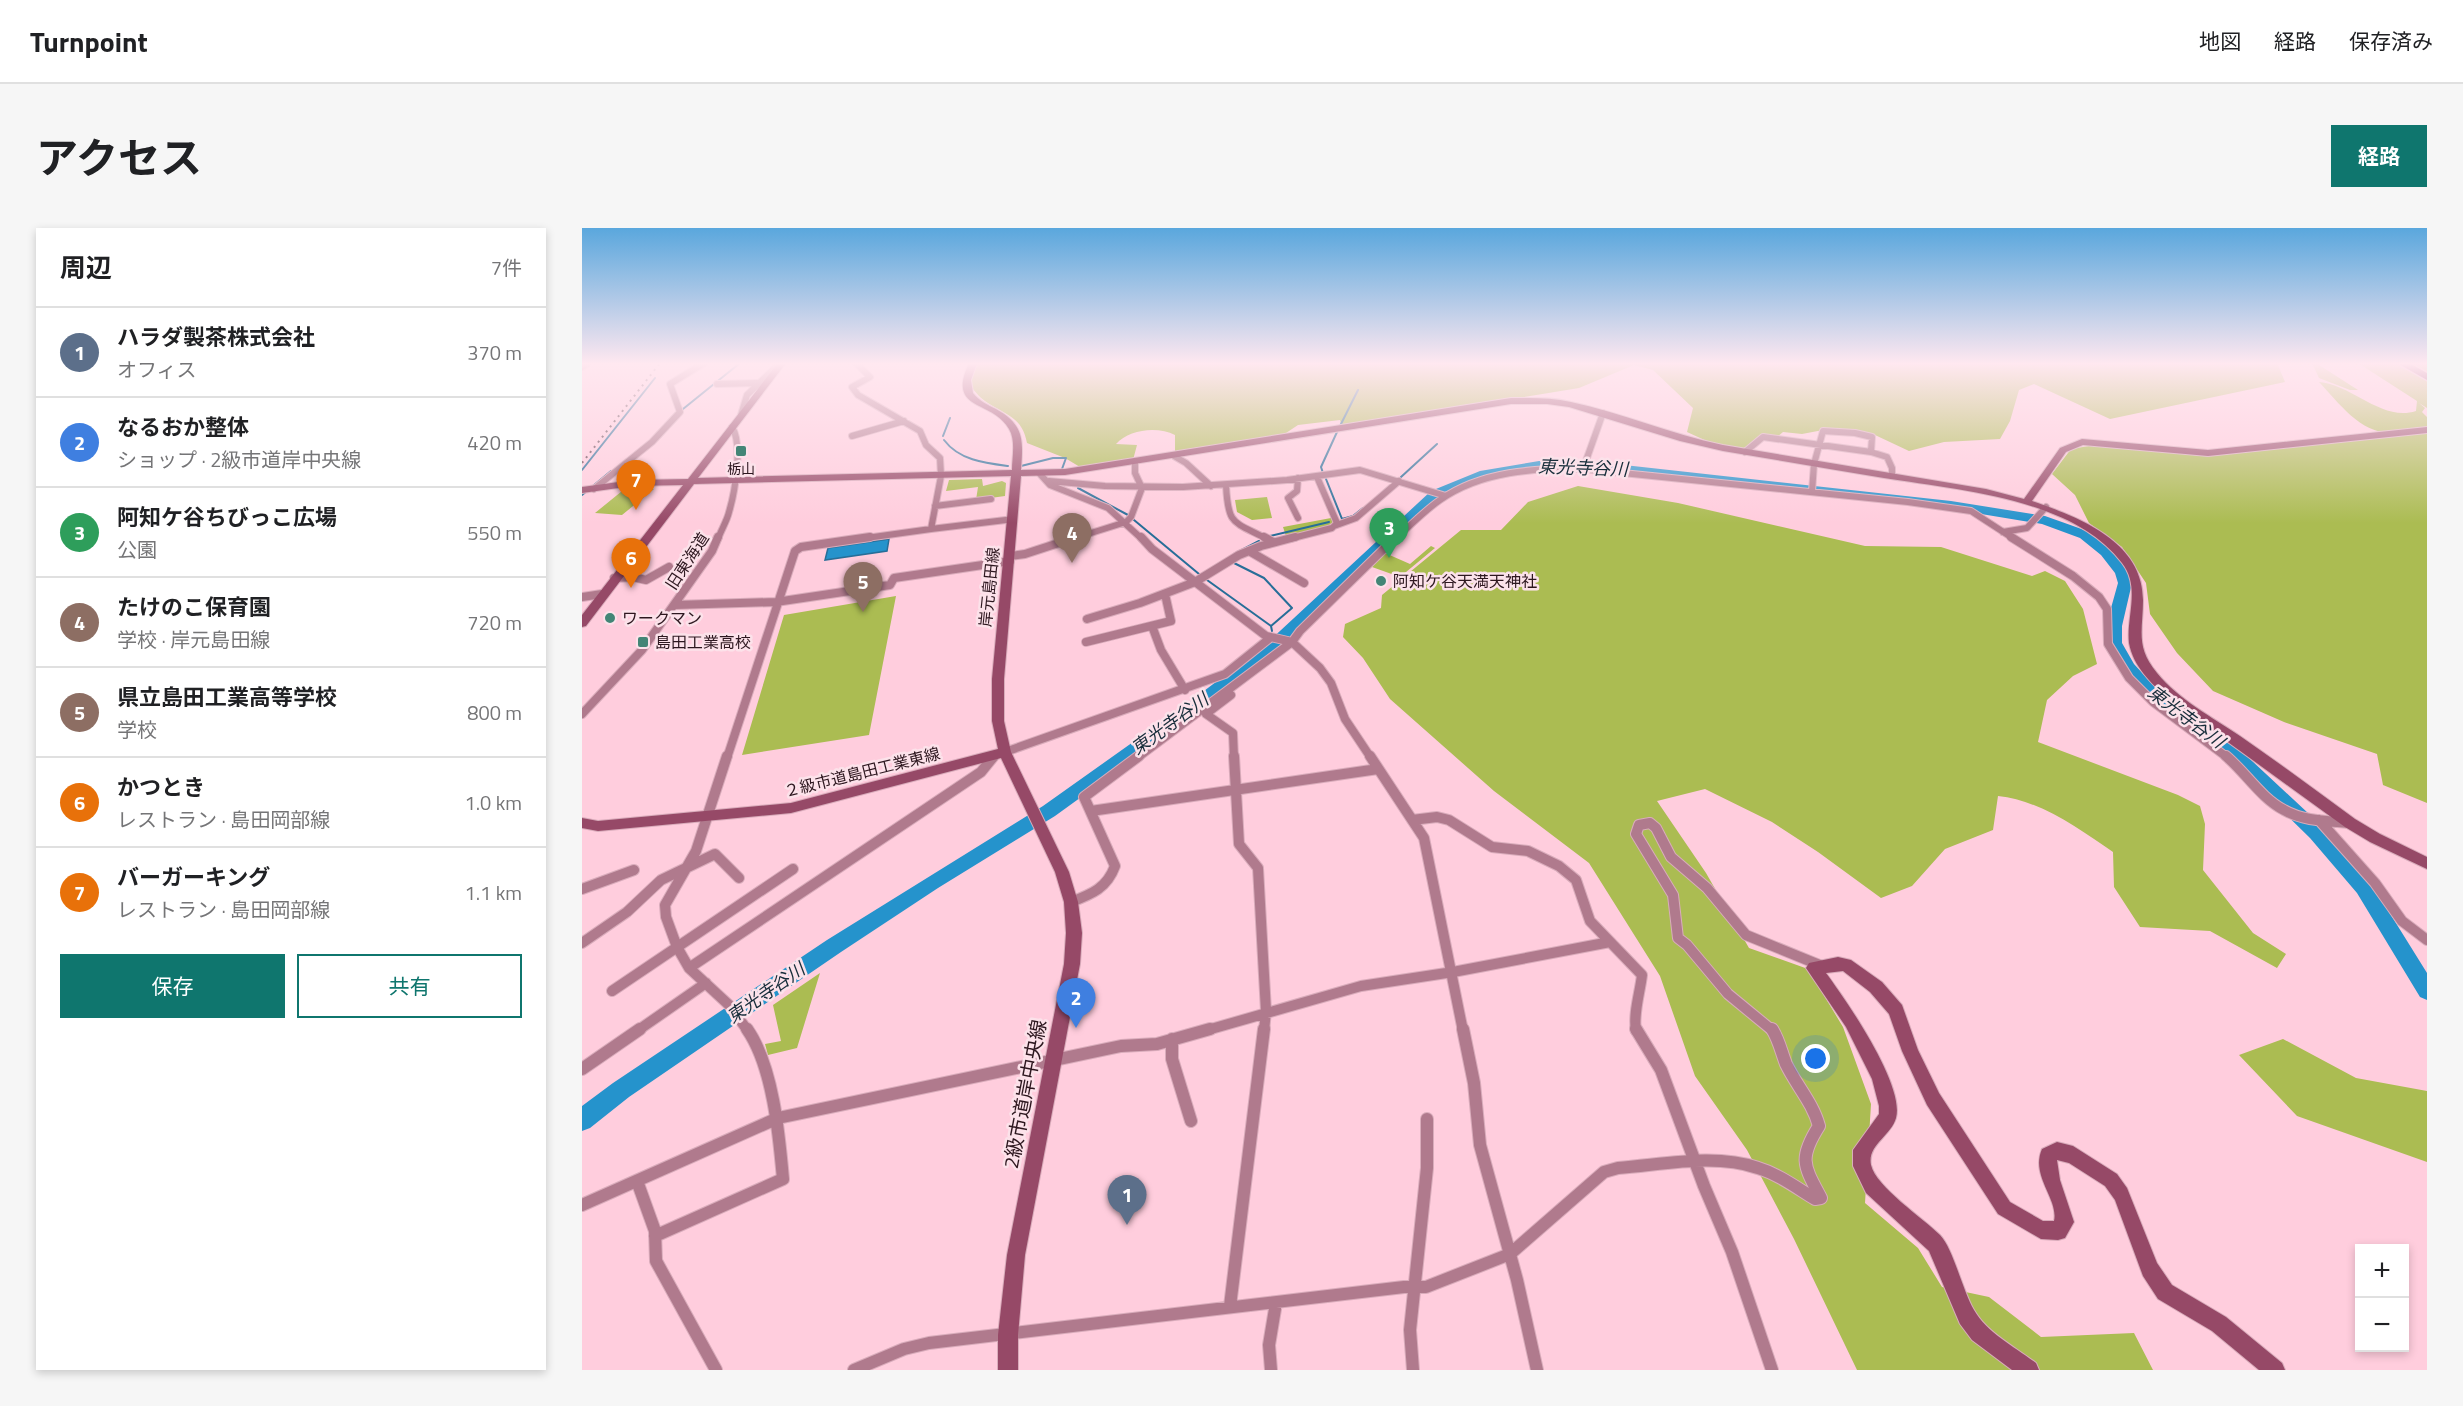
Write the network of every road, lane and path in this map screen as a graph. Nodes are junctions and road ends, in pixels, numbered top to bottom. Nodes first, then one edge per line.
1 (676, 416) edge
2 (740, 416) edge
3 (896, 416) edge
4 (1002, 416) edge
5 (1417, 416) edge
6 (1602, 416) edge
7 (1613, 416) edge
8 (904, 420) junction
9 (732, 427) junction
10 (2427, 430) edge
11 (852, 436) dead end
12 (1819, 444) junction
13 (1745, 452) junction
14 (1871, 452) junction
15 (1174, 456) junction
16 (1135, 462) junction
17 (1814, 464) junction
18 (1584, 465) junction
19 (1015, 475) junction
20 (941, 476) junction
21 (1317, 477) junction
22 (1892, 477) junction
23 (1043, 478) junction
24 (1298, 478) junction
25 (1399, 481) junction
26 (735, 482) junction
27 (688, 483) junction
28 (1226, 485) junction
29 (1211, 486) junction
30 (1142, 488) junction
31 (1812, 488) junction
32 (588, 490) edge
33 (1445, 496) junction
34 (991, 499) dead end
35 (2027, 501) junction
36 (935, 506) junction
37 (2041, 512) junction
38 (1298, 518) dead end
39 (1014, 519) junction
40 (1126, 522) junction
41 (1334, 526) junction
42 (931, 529) junction
43 (2002, 532) junction
44 (1273, 542) junction
45 (1249, 551) junction
46 (1010, 558) junction
47 (669, 567) dead end
48 (615, 578) junction
49 (1195, 582) junction
50 (1304, 583) dead end
51 (602, 594) junction
52 (1165, 594) junction
53 (582, 597) edge
54 (776, 602) junction
55 (675, 604) junction
56 (1087, 619) dead end
57 (582, 623) edge
58 (1152, 626) junction
59 (1270, 638) junction
60 (1086, 642) dead end
61 (1289, 644) junction
62 (1185, 690) junction
63 (582, 714) edge
64 (1000, 753) junction
65 (1378, 769) junction
66 (1236, 790) junction
67 (1091, 811) junction
68 (708, 816) junction
69 (2317, 819) junction
70 (1413, 820) junction
71 (582, 823) edge
72 (2350, 823) junction
73 (1042, 831) joint
74 (2427, 863) edge
75 (687, 867) junction
76 (793, 869) dead end
77 (634, 870) dead end
78 (739, 878) dead end
79 (582, 889) edge
80 (1071, 902) junction
81 (2427, 940) edge
82 (1610, 942) junction
83 (582, 943) edge
84 (677, 947) junction
85 (1821, 966) junction
86 (689, 968) junction
87 (1453, 972) junction
88 (706, 983) junction
89 (612, 991) dead end
90 (1266, 1011) junction
91 (1172, 1039) junction
92 (1052, 1061) junction
93 (582, 1069) edge
94 (778, 1118) junction
95 (1427, 1119) dead end
96 (1191, 1121) dead end
97 (1695, 1164) junction
98 (637, 1181) junction
99 (582, 1205) edge
100 (655, 1236) junction
101 (1510, 1254) junction
102 (1413, 1287) junction
103 (1276, 1303) junction
104 (1230, 1306) junction
105 (1008, 1335) junction
106 (716, 1370) edge
107 (854, 1370) edge
108 (1008, 1370) edge
109 (1271, 1370) edge
110 (1413, 1370) edge
111 (1537, 1370) edge
112 (1772, 1370) edge
113 (2029, 1370) edge
114 (2275, 1370) edge

1 - 32 street
2 - 9 street
3 - 8 street
4 - 19 street, 岸元島田線
5 - 15 street
6 - 18 street
7 - 13 street
8 - 11 street
8 - 20 street
9 - 26 street, 旧東海道
9 - 27 street
10 - 35 street
12 - 13 street
12 - 14 street
12 - 14 street
12 - 17 street
13 - 17 street
14 - 22 street
15 - 16 street
15 - 29 street
16 - 23 street
16 - 30 street
17 - 22 street
17 - 31 street
18 - 31 street
18 - 33 street
19 - 20 street
19 - 23 street
19 - 39 street, 岸元島田線
20 - 26 street
20 - 36 street
21 - 24 street
21 - 25 street
21 - 41 street
22 - 35 street
23 - 30 street
23 - 40 street
24 - 28 street
24 - 38 street
25 - 33 street
25 - 41 street
26 - 27 street
26 - 55 street, 旧東海道
27 - 32 street
27 - 48 street
28 - 29 street
28 - 44 street
29 - 30 street
30 - 40 street
31 - 43 street
33 - 61 street
34 - 36 street
35 - 37 street
36 - 42 street
37 - 43 street
37 - 72 street
39 - 42 street
39 - 46 street, 岸元島田線
40 - 46 street
40 - 49 street
41 - 44 street
42 - 54 street
43 - 69 street
44 - 45 street
45 - 49 street
45 - 50 street
46 - 54 street
46 - 64 street, 岸元島田線
47 - 48 street
48 - 51 street
49 - 52 street
49 - 59 street
51 - 53 street
51 - 57 street
52 - 56 street
52 - 58 street
54 - 55 street
54 - 68 street
55 - 63 street, 旧東海道
58 - 60 street
58 - 62 street
59 - 61 street
59 - 62 street
61 - 65 street
61 - 66 street
61 - 67 street
62 - 64 street
64 - 68 street, ２級市道島田工業東線
64 - 73 street, 岸元島田線
64 - 86 street
65 - 66 street
65 - 70 street
66 - 67 street
66 - 90 street
67 - 80 street
68 - 71 street, ２級市道島田工業東線
68 - 75 street
69 - 72 street
69 - 81 street
70 - 82 street
70 - 87 street
72 - 74 street
73 - 80 street, 2級市道岸中央線
75 - 78 street
75 - 83 street
75 - 84 street
76 - 84 street
77 - 79 street
80 - 92 street, 2級市道岸中央線
82 - 87 street
82 - 97 street
84 - 86 street
84 - 89 street
85 - 97 street
85 - 113 street
85 - 114 street
86 - 88 street
87 - 90 street
87 - 101 street
88 - 93 street
88 - 94 street
90 - 91 street
90 - 104 street
91 - 92 street
91 - 96 street
92 - 94 street
92 - 105 street, 2級市道岸中央線
94 - 98 street
94 - 100 street
95 - 102 street
97 - 101 street
97 - 112 street
98 - 99 street
98 - 100 street
100 - 106 street
101 - 102 street
101 - 111 street
102 - 103 street
102 - 110 street
103 - 104 street
103 - 109 street
104 - 105 street
105 - 107 street
105 - 108 street, 2級市道岸中央線

